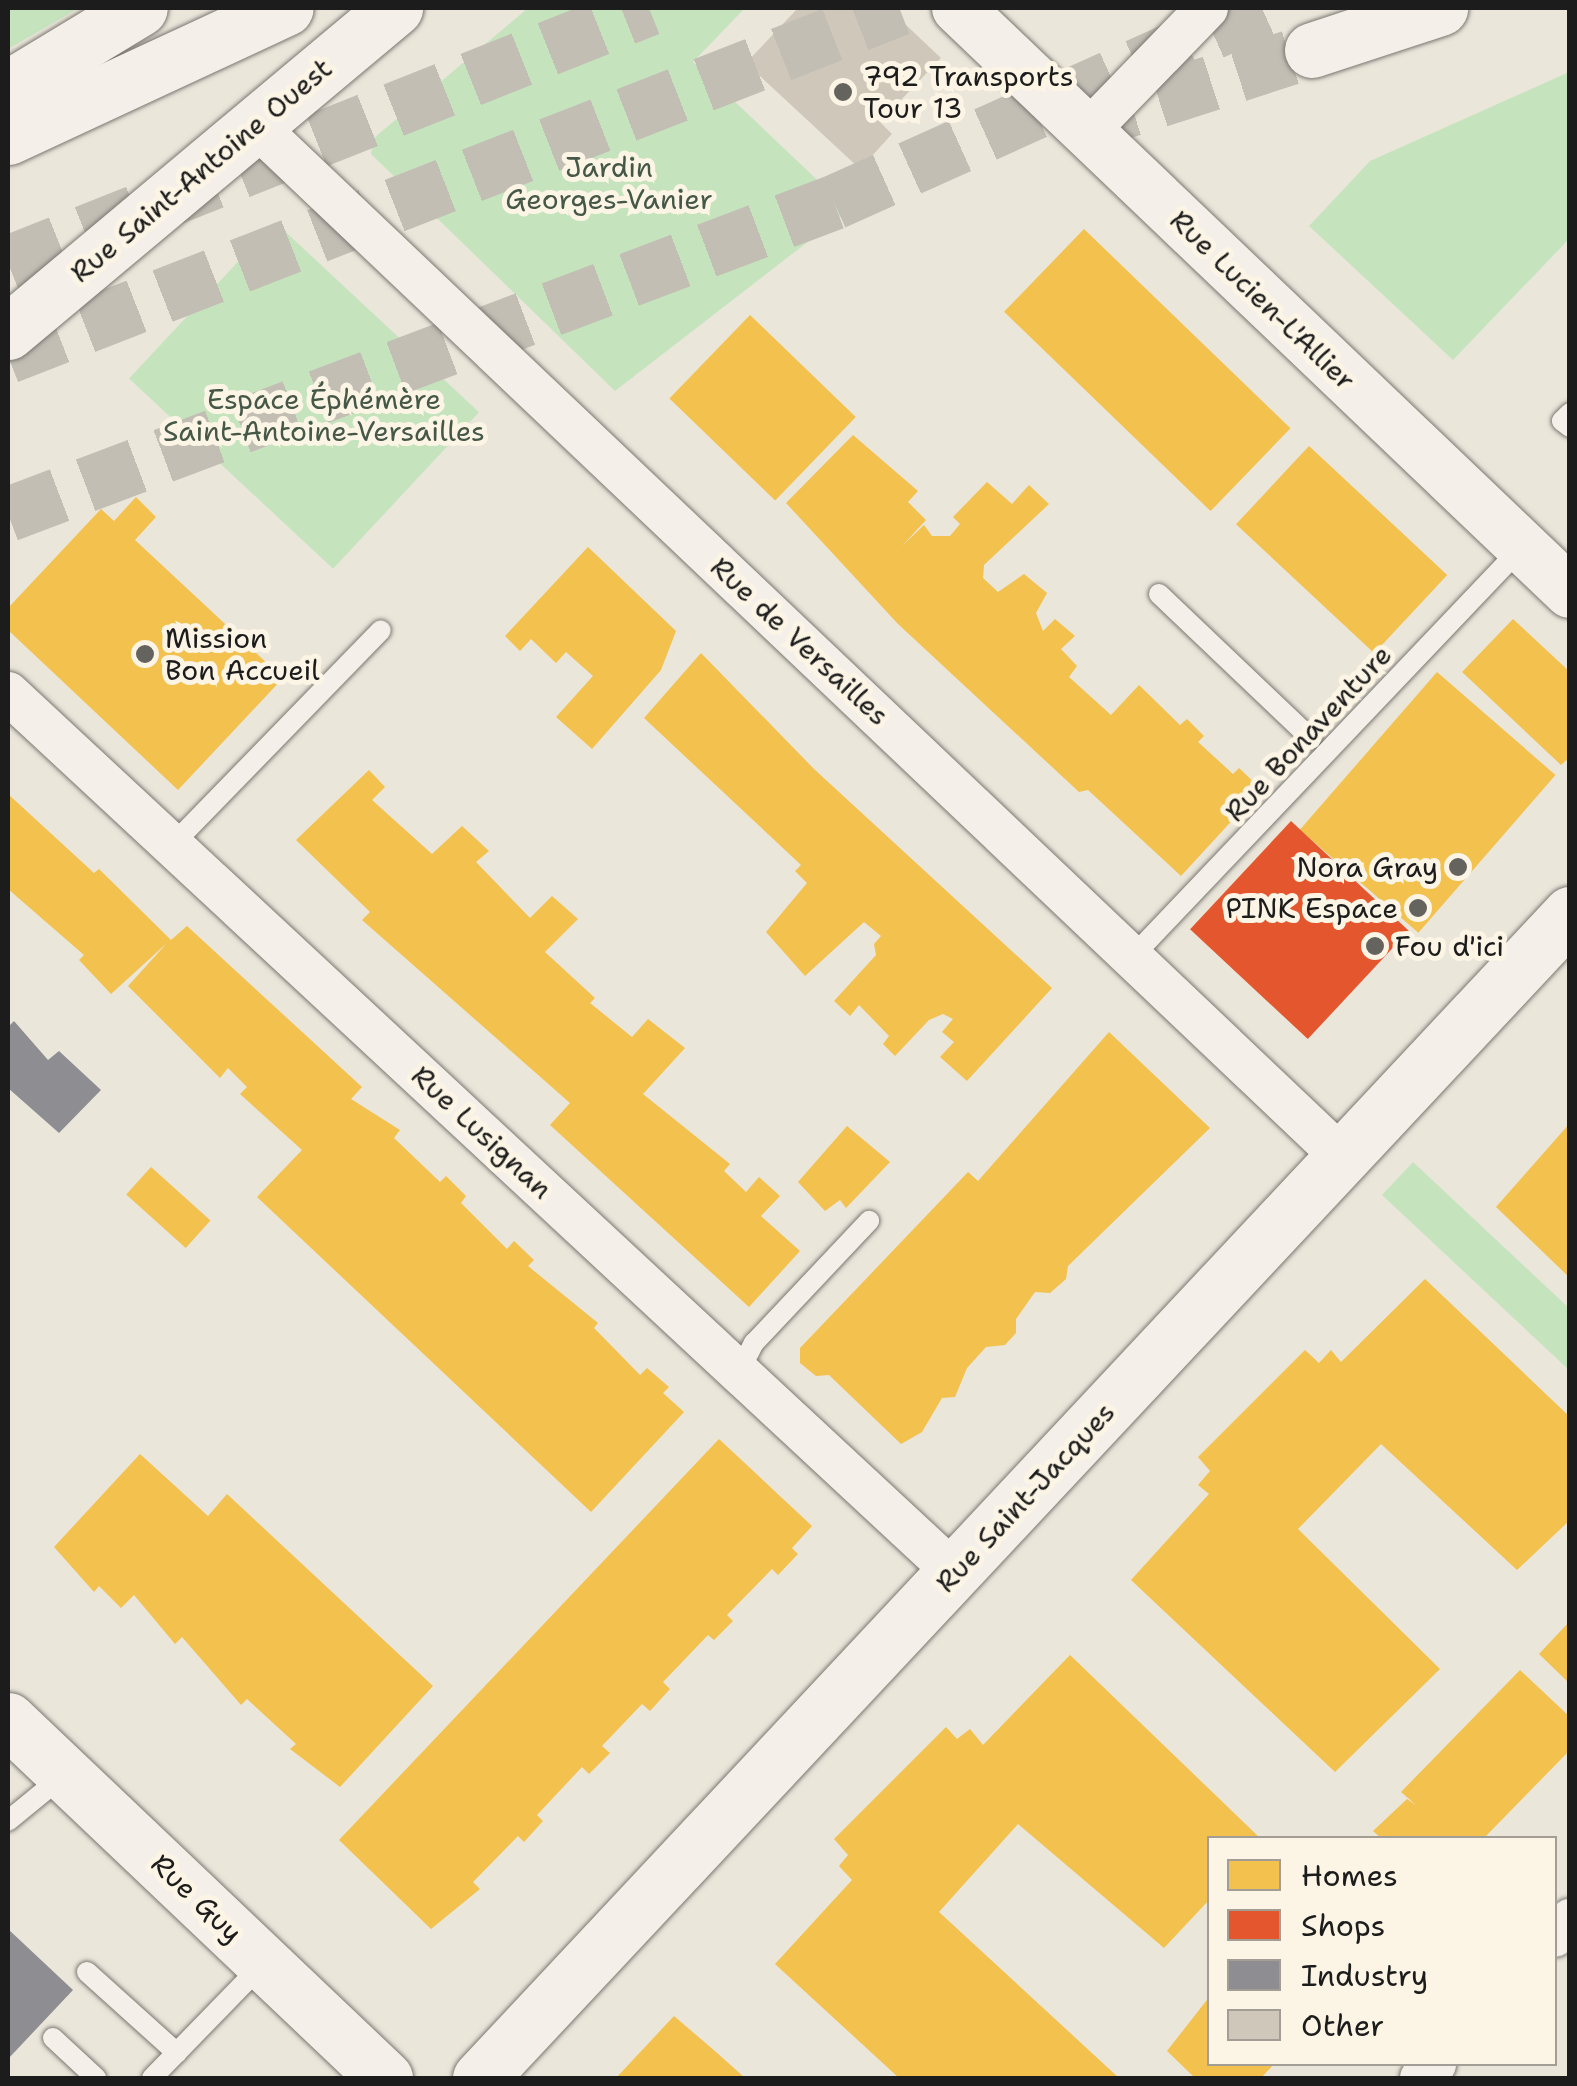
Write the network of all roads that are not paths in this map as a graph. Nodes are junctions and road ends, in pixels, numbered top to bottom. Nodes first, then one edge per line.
1 (140, 8) edge
2 (286, 8) edge
3 (395, 8) edge
4 (958, 8) edge
5 (1207, 8) edge
6 (1440, 8) edge
7 (1312, 50) tunnel mouth
8 (8, 88) edge
9 (255, 126) junction
10 (1088, 131) junction
11 (8, 137) edge
12 (8, 332) edge
13 (1570, 413) edge
14 (1570, 428) edge
15 (1554, 570) edge
16 (1159, 594) dead end
17 (381, 630) dead end
18 (8, 693) edge
19 (1311, 739) dead end
20 (173, 844) junction
21 (1570, 914) edge
22 (1133, 956) junction
23 (1343, 1158) junction
24 (870, 1221) dead end
25 (738, 1372) junction
26 (955, 1572) junction
27 (8, 1720) edge
28 (66, 1774) junction
29 (8, 1821) edge
30 (264, 1962) junction
31 (87, 1972) dead end
32 (53, 2038) dead end
33 (177, 2053) junction
34 (96, 2078) edge
35 (152, 2078) edge
36 (385, 2078) edge
37 (480, 2078) edge

1 - 8 main road
2 - 11 main road
3 - 9 main road, Rue Saint-Antoine Ouest
4 - 10 street, Rue Lucien-L'Allier
5 - 10 street
6 - 7 main road
9 - 12 main road, Rue Saint-Antoine Ouest
9 - 22 street, Rue de Versailles
10 - 15 street, Rue Lucien-L'Allier
13 - 14 lane
15 - 22 lane, Rue Bonaventure
16 - 19 lane
17 - 20 lane
18 - 20 street, Rue Lusignan
20 - 25 street, Rue Lusignan
21 - 23 main road, Rue Saint-Jacques
22 - 23 street, Rue de Versailles
23 - 26 main road, Rue Saint-Jacques
24 - 25 lane
25 - 26 street, Rue Lusignan
26 - 37 main road, Rue Saint-Jacques
27 - 28 main road, Rue Guy
28 - 29 lane
28 - 30 main road, Rue Guy
30 - 33 lane
30 - 36 main road, Rue Guy
31 - 33 lane
32 - 34 lane
33 - 35 lane

